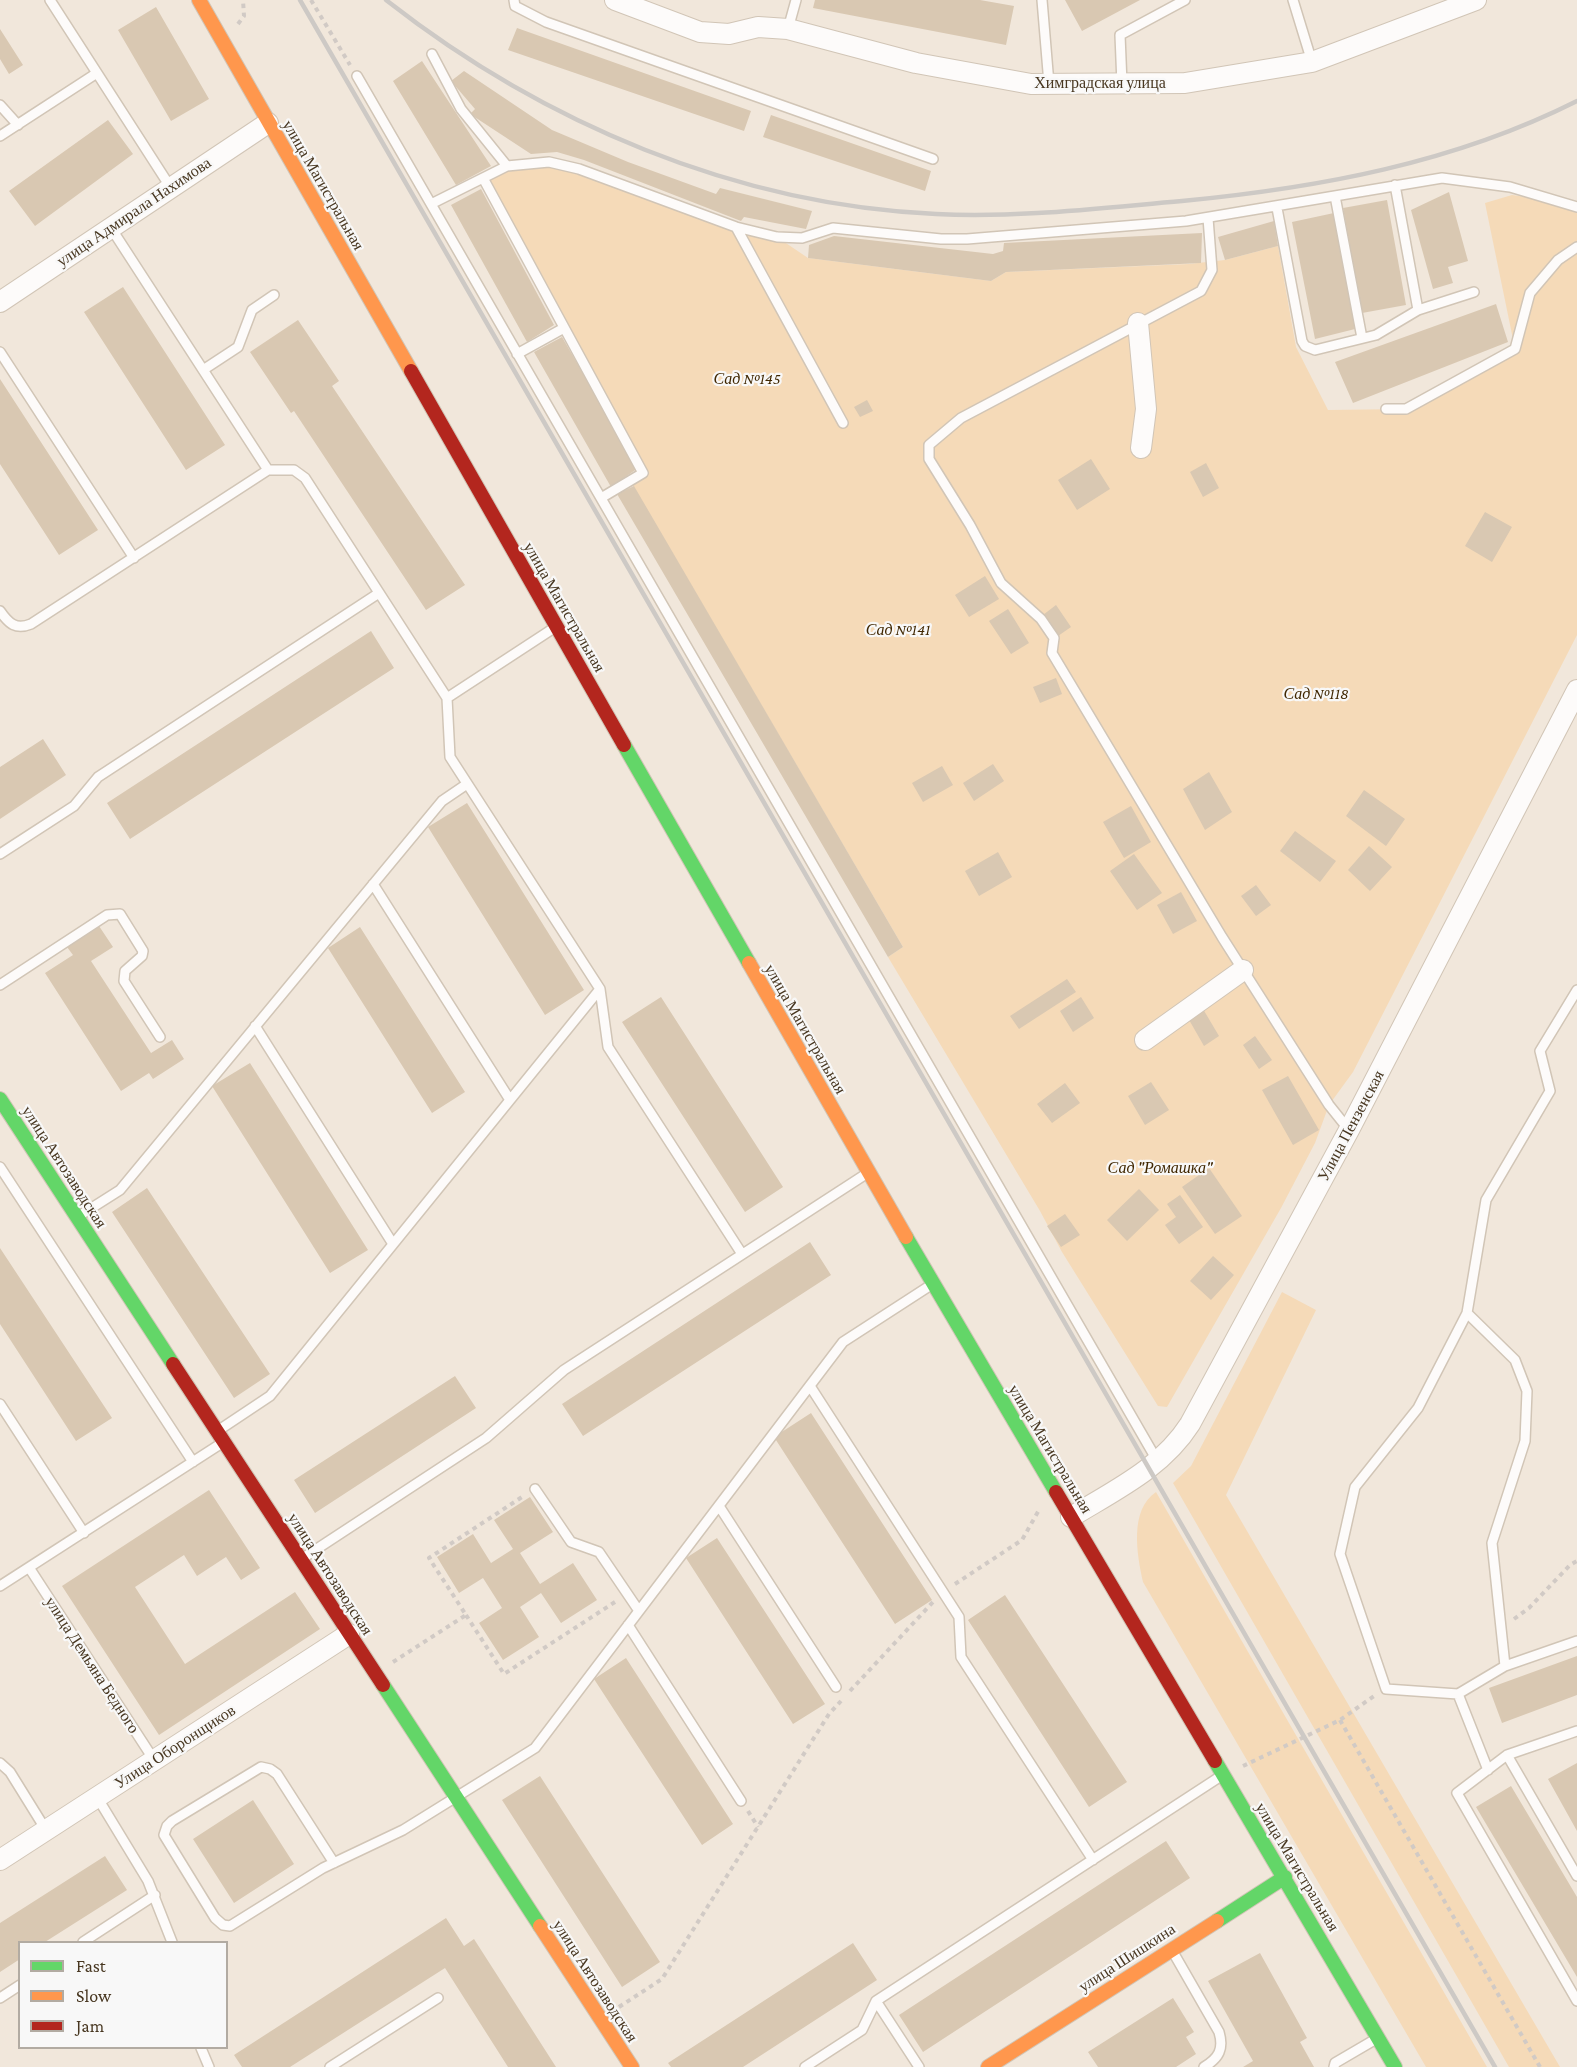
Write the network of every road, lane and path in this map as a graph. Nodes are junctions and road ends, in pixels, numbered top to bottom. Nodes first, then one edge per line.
1 (50, 0) edge
2 (199, 0) edge
3 (311, 0) edge
4 (514, 0) edge
5 (615, 0) edge
6 (796, 0) edge
7 (1042, 0) edge
8 (1185, 0) edge
9 (1293, 0) edge
10 (1476, 0) edge
11 (788, 29) junction
12 (432, 54) dead end
13 (1312, 62) junction
14 (97, 73) junction
15 (357, 76) joint
16 (1049, 84) junction
17 (1122, 84) junction
18 (0, 105) edge
19 (268, 123) junction
20 (18, 125) junction
21 (0, 136) edge
22 (933, 159) dead end
23 (507, 166) junction
24 (483, 178) junction
25 (1395, 185) junction
26 (171, 188) junction
27 (1335, 196) junction
28 (431, 204) junction
29 (1577, 207) edge
30 (1277, 208) junction
31 (1208, 218) junction
32 (736, 227) junction
33 (111, 228) junction
34 (1577, 247) edge
35 (1474, 292) dead end
36 (274, 295) dead end
37 (0, 302) edge
38 (1418, 310) junction
39 (1138, 323) junction
40 (564, 328) junction
41 (1362, 338) junction
42 (0, 352) edge
43 (518, 354) junction
44 (204, 370) junction
45 (1386, 410) dead end
46 (843, 423) dead end
47 (1141, 448) dead end
48 (268, 470) junction
49 (601, 498) junction
50 (134, 558) junction
51 (379, 593) junction
52 (0, 611) edge
53 (556, 627) junction
54 (1577, 690) edge
55 (447, 698) junction
56 (467, 784) junction
57 (0, 854) edge
58 (373, 884) junction
59 (1243, 970) junction
60 (0, 985) edge
61 (600, 988) junction
62 (1577, 990) edge
63 (255, 1026) junction
64 (160, 1037) dead end
65 (1145, 1040) dead end
66 (510, 1100) junction
67 (2, 1105) edge
68 (1349, 1130) junction
69 (0, 1167) edge
70 (868, 1172) junction
71 (77, 1218) junction
72 (393, 1244) junction
73 (742, 1254) junction
74 (933, 1284) junction
75 (1467, 1313) junction
76 (810, 1386) junction
77 (0, 1404) edge
78 (220, 1436) junction
79 (193, 1462) junction
80 (1158, 1462) junction
81 (536, 1489) joint
82 (718, 1506) junction
83 (1039, 1510) dead end
84 (1071, 1517) junction
85 (84, 1533) junction
86 (300, 1559) junction
87 (1577, 1561) edge
88 (30, 1569) junction
89 (0, 1586) edge
90 (943, 1592) junction
91 (628, 1594) junction
92 (639, 1611) junction
93 (466, 1615) junction
94 (628, 1625) junction
95 (1501, 1629) junction
96 (349, 1634) junction
97 (1577, 1641) edge
98 (409, 1651) dead end
99 (1505, 1666) junction
100 (836, 1687) dead end
101 (1458, 1694) junction
102 (1371, 1698) dead end
103 (1340, 1720) junction
104 (1577, 1731) edge
105 (1507, 1755) junction
106 (154, 1760) junction
107 (0, 1762) edge
108 (1488, 1770) junction
109 (1223, 1775) junction
110 (97, 1797) junction
111 (455, 1797) junction
112 (741, 1801) dead end
113 (46, 1830) junction
114 (0, 1860) edge
115 (1093, 1860) junction
116 (334, 1863) junction
117 (1577, 1876) edge
118 (1285, 1877) junction
119 (155, 1895) junction
120 (85, 1941) edge
121 (172, 1941) edge
122 (1172, 1949) junction
123 (18, 1986) edge
124 (0, 1998) edge
125 (438, 1998) dead end
126 (876, 2001) junction
127 (1577, 2001) edge
128 (600, 2019) junction
129 (1378, 2038) junction
130 (201, 2049) edge
131 (995, 2065) edge
132 (209, 2067) edge
133 (330, 2067) edge
134 (632, 2067) edge
135 (805, 2067) edge
136 (919, 2067) edge
137 (1204, 2067) edge
138 (1334, 2067) edge
139 (1395, 2067) edge
140 (1540, 2067) edge

1 - 14 lane
2 - 19 main road, улица Магистральная
3 - 15 path
4 - 22 lane
5 - 11 street, Химградская улица
6 - 11 lane
7 - 16 lane
8 - 17 lane
9 - 13 lane
10 - 13 street, Химградская улица
11 - 16 street, Химградская улица
12 - 23 lane
13 - 17 street, Химградская улица
14 - 20 lane
14 - 26 lane
15 - 28 lane
16 - 17 street, Химградская улица
18 - 20 lane
19 - 26 street, улица Адмирала Нахимова
19 - 53 main road, улица Магистральная
20 - 21 lane
23 - 24 lane
23 - 32 lane
24 - 28 lane
24 - 40 lane
25 - 27 lane
25 - 29 lane
25 - 38 lane
26 - 33 street, улица Адмирала Нахимова
27 - 30 lane
27 - 41 lane
28 - 43 lane
30 - 31 lane
30 - 41 lane
31 - 32 lane
31 - 39 lane
32 - 46 lane
33 - 37 street, улица Адмирала Нахимова
33 - 44 lane
34 - 45 lane
35 - 38 lane
36 - 44 lane
38 - 41 lane
39 - 47 street
39 - 59 lane
40 - 43 lane
40 - 49 lane
42 - 50 lane
43 - 49 lane
44 - 48 lane
48 - 50 lane
48 - 51 lane
49 - 80 lane
50 - 52 lane
51 - 55 lane
51 - 57 lane
53 - 55 lane
53 - 70 main road, улица Магистральная
54 - 68 street, Улица Пензенская
55 - 56 lane
56 - 58 lane
56 - 61 lane
58 - 63 lane
58 - 66 lane
59 - 65 street
59 - 68 lane
60 - 64 lane
61 - 66 lane
61 - 73 lane
62 - 75 lane
63 - 71 lane
63 - 72 lane
66 - 72 lane
67 - 71 main road, улица Автозаводская
68 - 80 street, Улица Пензенская
69 - 79 lane
70 - 73 lane
70 - 74 main road, улица Магистральная
71 - 78 main road, улица Автозаводская
72 - 78 lane
73 - 86 lane
74 - 76 lane
74 - 84 main road, улица Магистральная
75 - 95 lane
75 - 101 lane
76 - 82 lane
76 - 90 lane
77 - 85 lane
78 - 79 lane
78 - 86 main road, улица Автозаводская
79 - 85 lane
80 - 84 street, Улица Пензенская
81 - 91 lane
81 - 93 path
82 - 92 lane
82 - 100 lane
83 - 90 path
84 - 109 main road, улица Магистральная
85 - 88 lane
86 - 96 main road, улица Автозаводская
87 - 95 path
88 - 89 lane
88 - 106 lane, улица Демьяна Бедного
90 - 115 lane
90 - 128 path
91 - 92 lane
91 - 93 path
92 - 94 lane
93 - 98 path
94 - 111 lane
94 - 112 lane
95 - 99 lane
96 - 106 street, Улица Оборонщиков
96 - 111 main road, улица Автозаводская
97 - 99 lane
99 - 101 lane
101 - 108 lane
102 - 103 path
103 - 109 path
103 - 140 path
104 - 105 lane
105 - 108 lane
105 - 117 lane
106 - 110 street, Улица Оборонщиков
107 - 113 lane
108 - 127 lane
109 - 115 lane
109 - 118 main road, улица Магистральная
110 - 113 street, Улица Оборонщиков
110 - 119 lane
111 - 116 lane
111 - 128 main road, улица Автозаводская
113 - 114 street, Улица Оборонщиков
115 - 126 lane
116 - 116 lane
118 - 122 main road, улица Шишкина
118 - 129 main road, улица Магистральная
119 - 120 lane
119 - 121 lane
122 - 131 main road, улица Шишкина
122 - 137 lane
123 - 124 lane
125 - 133 lane
126 - 135 lane
126 - 136 lane
128 - 134 main road, улица Автозаводская
129 - 138 lane
129 - 139 main road, улица Магистральная
130 - 132 lane

